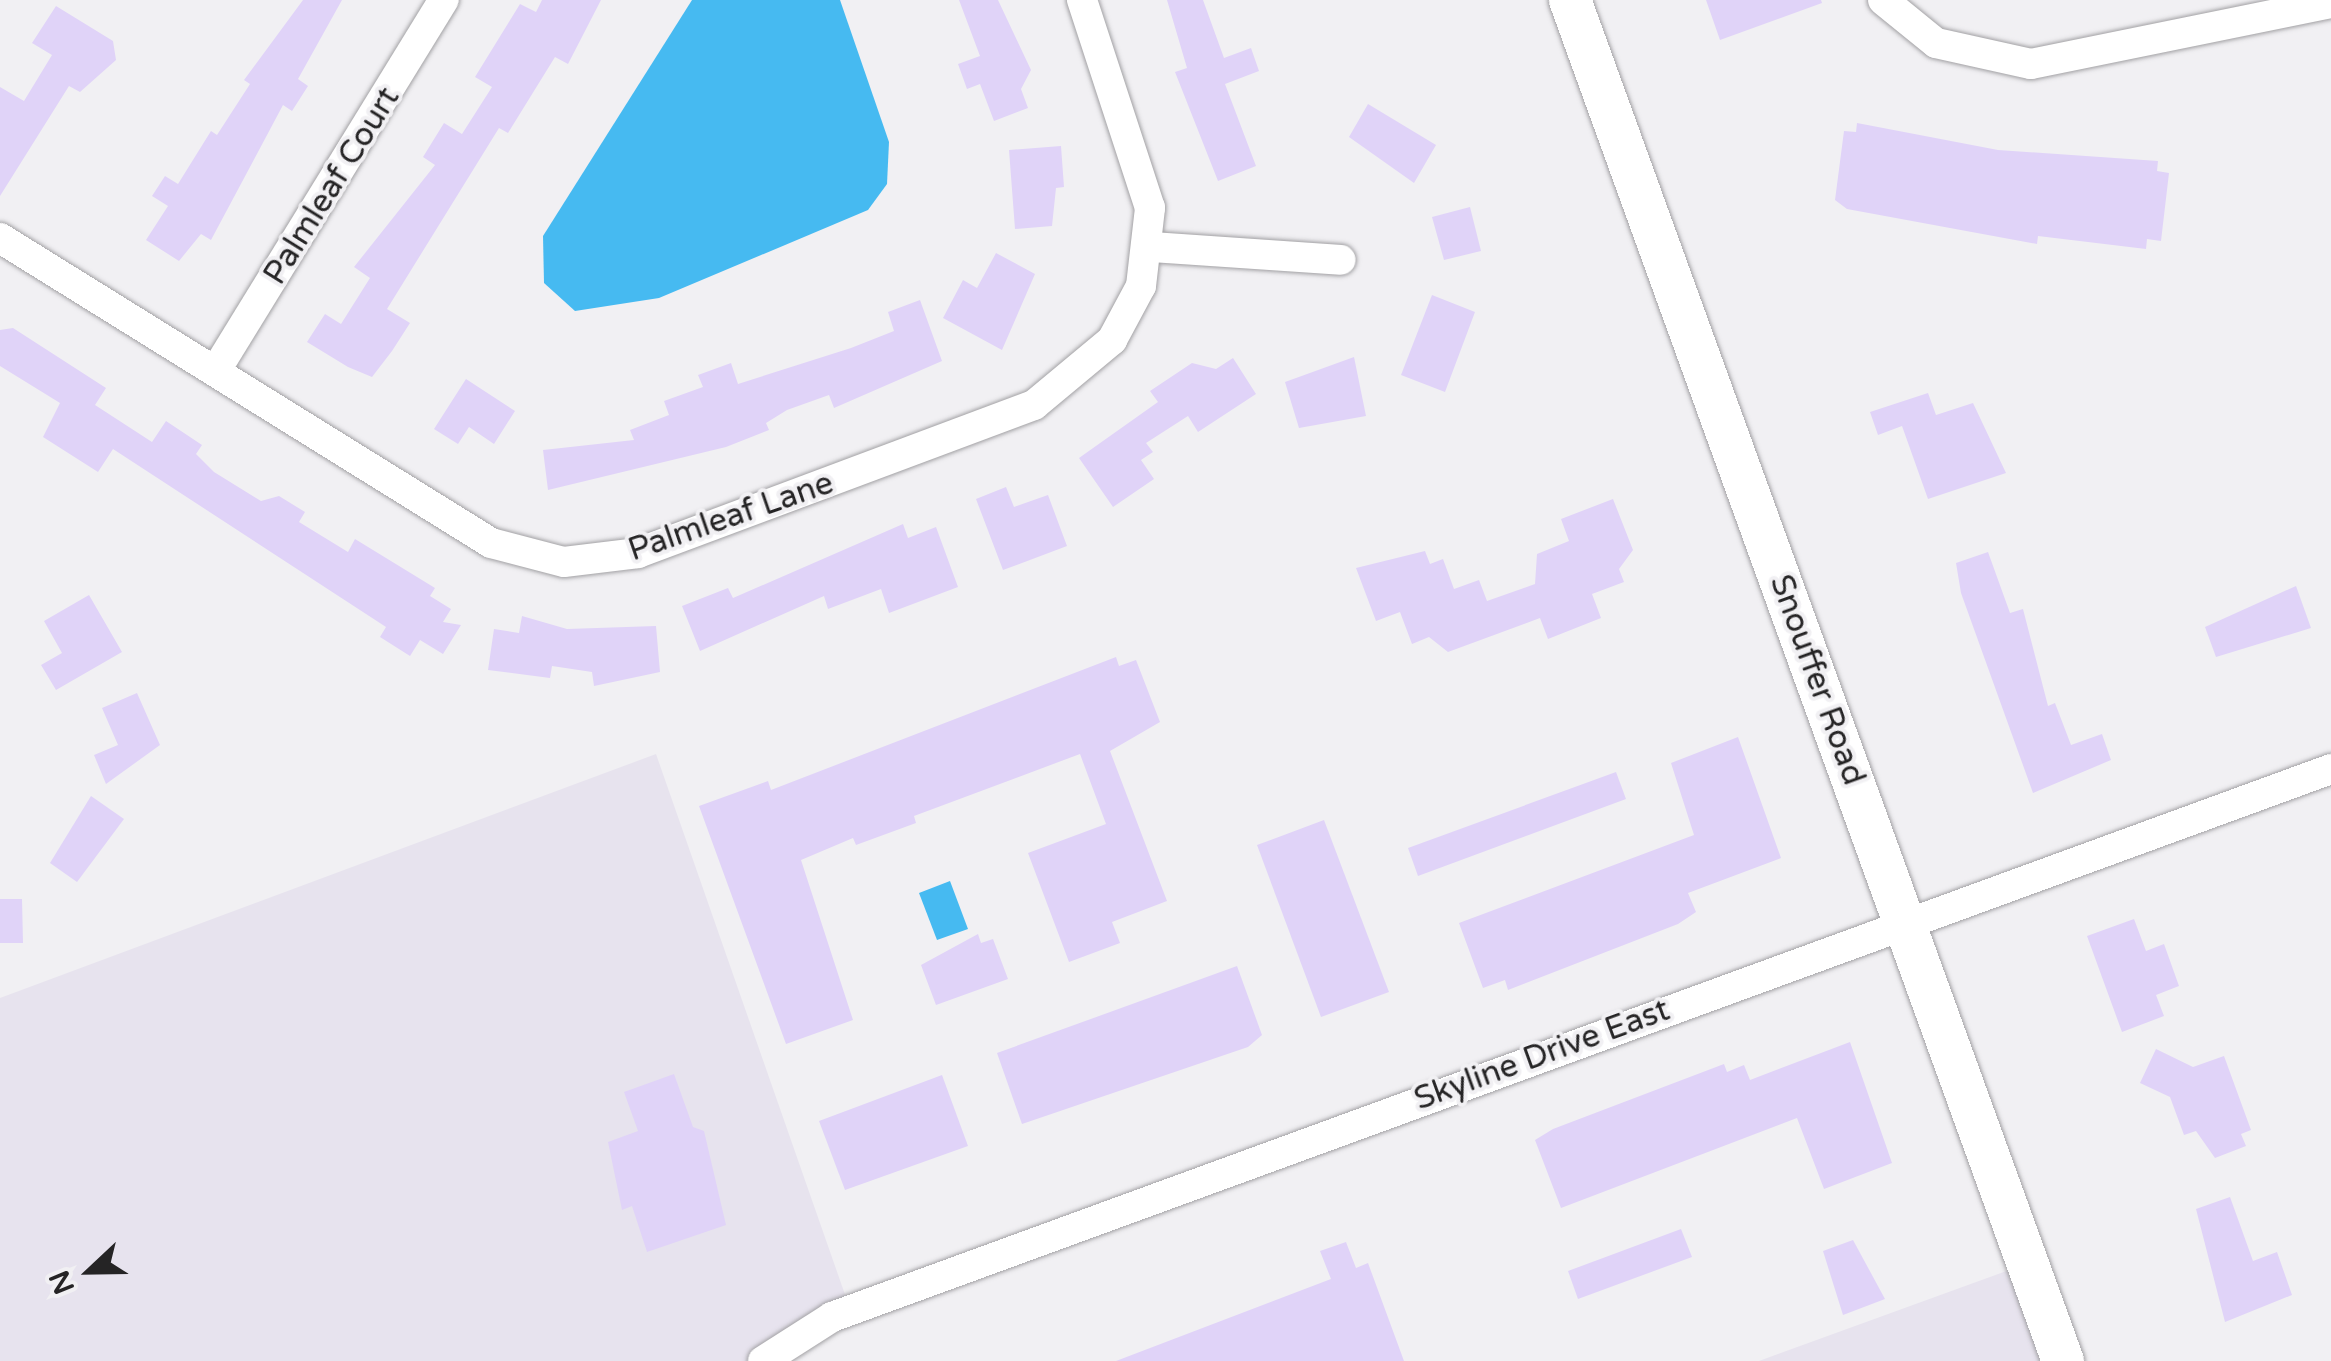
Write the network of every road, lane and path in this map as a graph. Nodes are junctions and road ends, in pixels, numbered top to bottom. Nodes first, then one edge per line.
1 (444, 0) edge
2 (1082, 0) edge
3 (1570, 0) edge
4 (1882, 0) edge
5 (2331, 3) edge
6 (0, 238) edge
7 (1152, 247) junction
8 (1341, 260) dead end
9 (216, 370) junction
10 (2331, 769) edge
11 (1904, 922) junction
12 (763, 1361) edge
13 (2064, 1361) edge

1 - 9 street, Palmleaf Court
2 - 7 street
3 - 11 main road, Snouffer Road
4 - 5 street
6 - 9 street, Palmleaf Lane
7 - 8 street
7 - 9 street, Palmleaf Lane
10 - 11 street, Skyline Drive East
11 - 12 street, Skyline Drive East
11 - 13 main road, Snouffer Road

